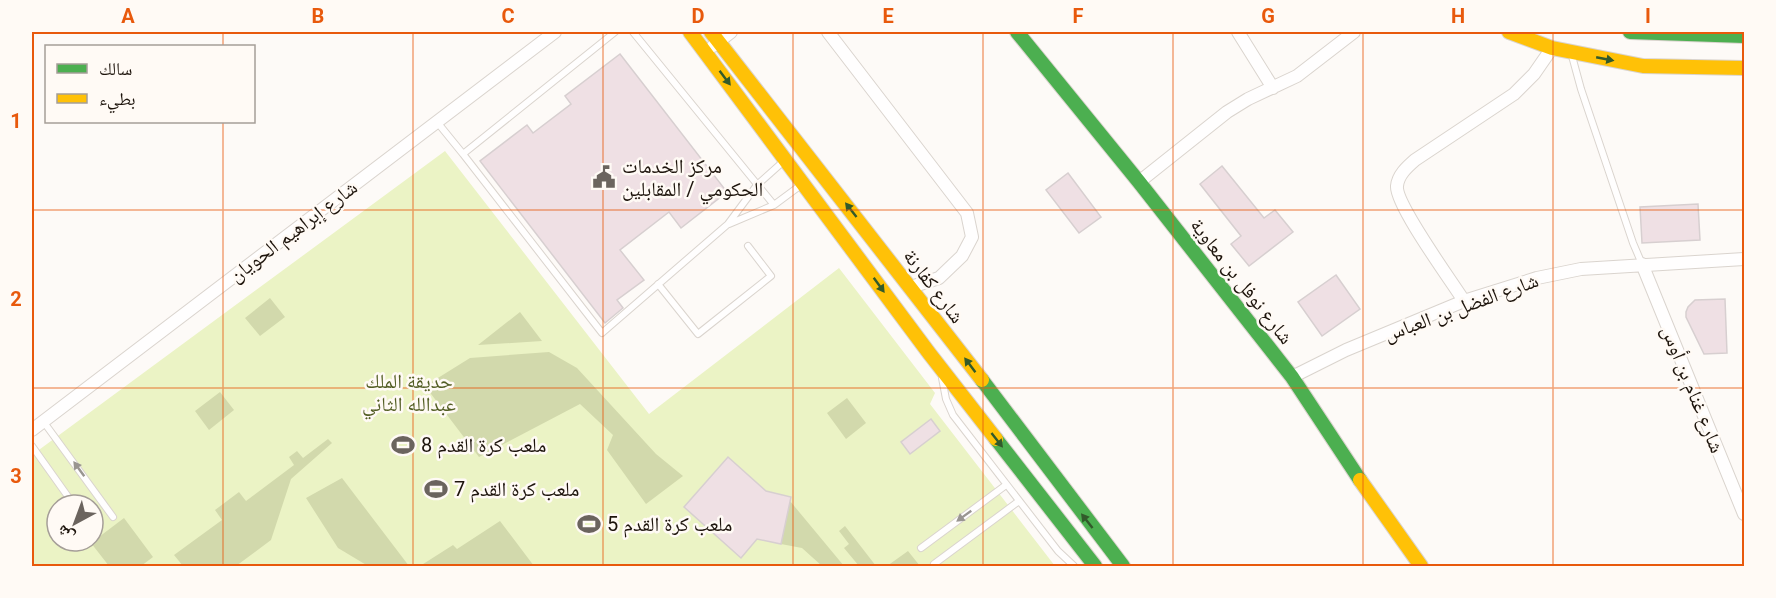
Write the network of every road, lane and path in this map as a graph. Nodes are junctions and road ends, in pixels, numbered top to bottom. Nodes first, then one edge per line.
1 (555, 32) edge
2 (615, 32) edge
3 (633, 32) edge
4 (690, 32) edge
5 (731, 32) edge
6 (828, 32) edge
7 (1017, 32) edge
8 (1238, 32) edge
9 (1354, 32) edge
10 (1509, 32) edge
11 (1630, 32) edge
12 (715, 36) edge
13 (1744, 36) edge
14 (1552, 48) junction
15 (705, 52) junction
16 (1571, 53) junction
17 (1744, 68) edge
18 (1273, 88) junction
19 (436, 122) junction
20 (463, 154) junction
21 (786, 160) junction
22 (1139, 182) junction
23 (804, 184) junction
24 (757, 185) junction
25 (774, 205) junction
26 (728, 224) junction
27 (748, 246) dead end
28 (1744, 259) edge
29 (1642, 264) junction
30 (658, 284) junction
31 (911, 287) junction
32 (1464, 301) junction
33 (942, 370) junction
34 (1293, 377) junction
35 (44, 421) junction
36 (32, 430) edge
37 (32, 446) edge
38 (1006, 485) junction
39 (1739, 489) edge
40 (65, 493) edge
41 (1019, 501) junction
42 (1744, 514) edge
43 (113, 517) dead end
44 (921, 548) dead end
45 (934, 564) dead end
46 (1074, 567) edge
47 (1095, 567) edge
48 (1124, 567) edge
49 (1421, 567) edge

1 - 19 street, شارع إبراهيم الحويان
2 - 20 lane
3 - 24 lane
4 - 15 main road
5 - 12 street
6 - 31 street
7 - 22 main road, شارع نوفل بن معاوية
8 - 18 street
9 - 18 street
10 - 14 main road
11 - 13 main road
12 - 15 street
31 -> 12 main road, شارع كفارنة
14 - 16 main road
14 - 32 street
15 -> 21 main road
16 -> 17 main road
16 - 29 lane
18 - 22 street
19 - 20 lane
19 - 35 street, شارع إبراهيم الحويان
20 - 30 lane
21 - 23 main road
21 - 24 lane
22 - 34 main road, شارع نوفل بن معاوية
23 - 25 lane
23 -> 33 main road
24 - 25 lane
24 - 26 lane
25 - 26 lane
26 - 30 lane
27 - 30 lane
28 - 29 street, شارع الفضل بن العباس
29 - 32 street, شارع الفضل بن العباس
29 - 39 street, شارع غنام بن أوس
48 -> 31 main road, شارع كفارنة
32 - 34 street, شارع الفضل بن العباس
33 - 38 lane
33 -> 47 main road
34 - 49 main road, شارع نوفل بن معاوية
35 - 36 street, شارع إبراهيم الحويان
43 -> 35 lane
37 - 40 lane
38 - 41 lane
38 -> 44 lane
39 - 42 street, شارع غنام بن أوس
41 - 45 lane
41 - 46 lane

